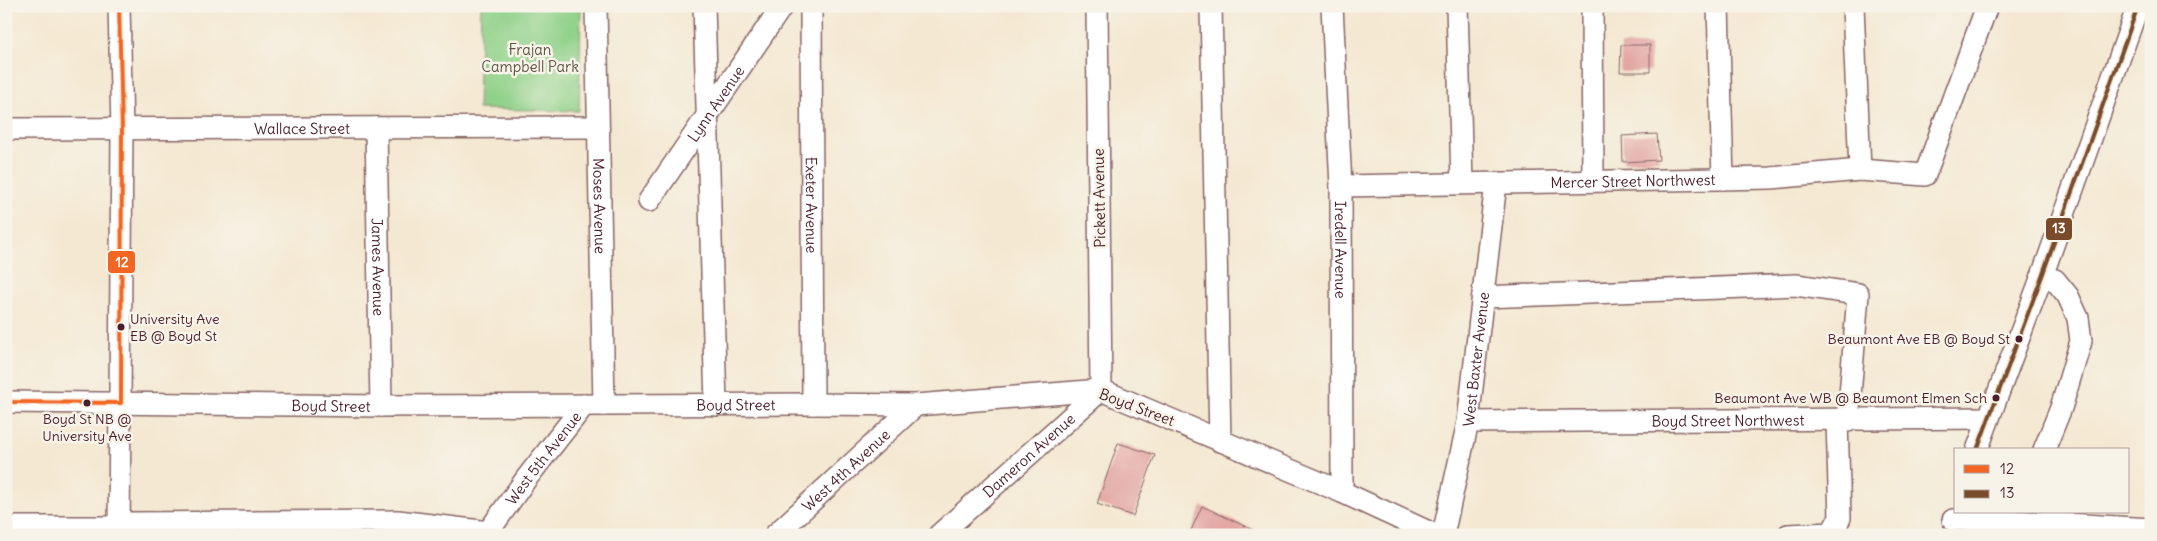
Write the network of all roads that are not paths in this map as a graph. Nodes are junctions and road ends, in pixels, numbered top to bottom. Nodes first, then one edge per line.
1 (119, 6) edge
2 (596, 6) edge
3 (704, 6) edge
4 (782, 6) edge
5 (811, 6) edge
6 (1097, 6) edge
7 (1211, 6) edge
8 (1332, 6) edge
9 (1457, 6) edge
10 (1592, 6) edge
11 (1718, 6) edge
12 (1853, 6) edge
13 (1987, 6) edge
14 (2138, 6) edge
15 (706, 117) junction
16 (598, 127) junction
17 (376, 128) junction
18 (6, 129) edge
19 (122, 130) junction
20 (1860, 170) junction
21 (1723, 179) junction
22 (1593, 181) junction
23 (1462, 183) junction
24 (1496, 183) junction
25 (1341, 186) junction
26 (649, 201) dead end
27 (2042, 276) junction
28 (1483, 297) junction
29 (1101, 390) junction
30 (6, 402) edge
31 (121, 404) junction
32 (813, 404) junction
33 (594, 405) junction
34 (716, 405) junction
35 (916, 405) junction
36 (381, 406) junction
37 (1988, 418) junction
38 (1842, 421) junction
39 (1468, 422) junction
40 (1220, 441) junction
41 (1978, 448) edge
42 (2045, 448) edge
43 (1342, 492) junction
44 (2017, 517) edge
45 (1952, 522) edge
46 (6, 527) edge
47 (954, 527) edge
48 (2151, 529) edge
49 (119, 530) edge
50 (487, 533) edge
51 (775, 535) edge
52 (938, 535) edge
53 (1435, 535) edge
54 (1443, 535) edge
55 (1788, 535) edge

1 - 19 street
2 - 16 street, Moses Avenue
3 - 15 street
4 - 15 street, Lynn Avenue
5 - 32 street, Exeter Avenue
6 - 29 street, Pickett Avenue
7 - 40 street
8 - 25 street, Iredell Avenue
9 - 23 street
10 - 22 street
11 - 21 street
12 - 20 street
13 - 20 street, Mercer Street Northwest
14 - 27 street
15 - 26 street, Lynn Avenue
15 - 34 street
16 - 17 street, Wallace Street
16 - 33 street, Moses Avenue
17 - 19 street, Wallace Street
17 - 36 street, James Avenue
18 - 19 street, Wallace Street
19 - 31 street
20 - 21 street, Mercer Street Northwest
21 - 22 street, Mercer Street Northwest
22 - 24 street, Mercer Street Northwest
23 - 24 street, Mercer Street Northwest
23 - 25 street, Mercer Street Northwest
24 - 28 street, West Baxter Avenue
25 - 43 street, Iredell Avenue
27 - 37 street
27 - 42 street
28 - 38 street
28 - 39 street, West Baxter Avenue
29 - 35 street, Boyd Street
29 - 40 street, Boyd Street
29 - 47 street, Dameron Avenue
30 - 31 street, Boyd Street
31 - 36 street, Boyd Street
31 - 49 street
32 - 34 street, Boyd Street
32 - 35 street, Boyd Street
33 - 34 street, Boyd Street
33 - 36 street, Boyd Street
33 - 50 street, West 5th Avenue
35 - 51 street, West 4th Avenue
37 - 38 street, Boyd Street Northwest
37 - 41 street
38 - 39 street, Boyd Street Northwest
38 - 55 street
39 - 54 street, West Baxter Avenue
40 - 43 street, Boyd Street
43 - 53 street, Boyd Street
44 - 45 street
44 - 48 street
46 - 49 street
47 - 52 street, Dameron Avenue
49 - 50 street

